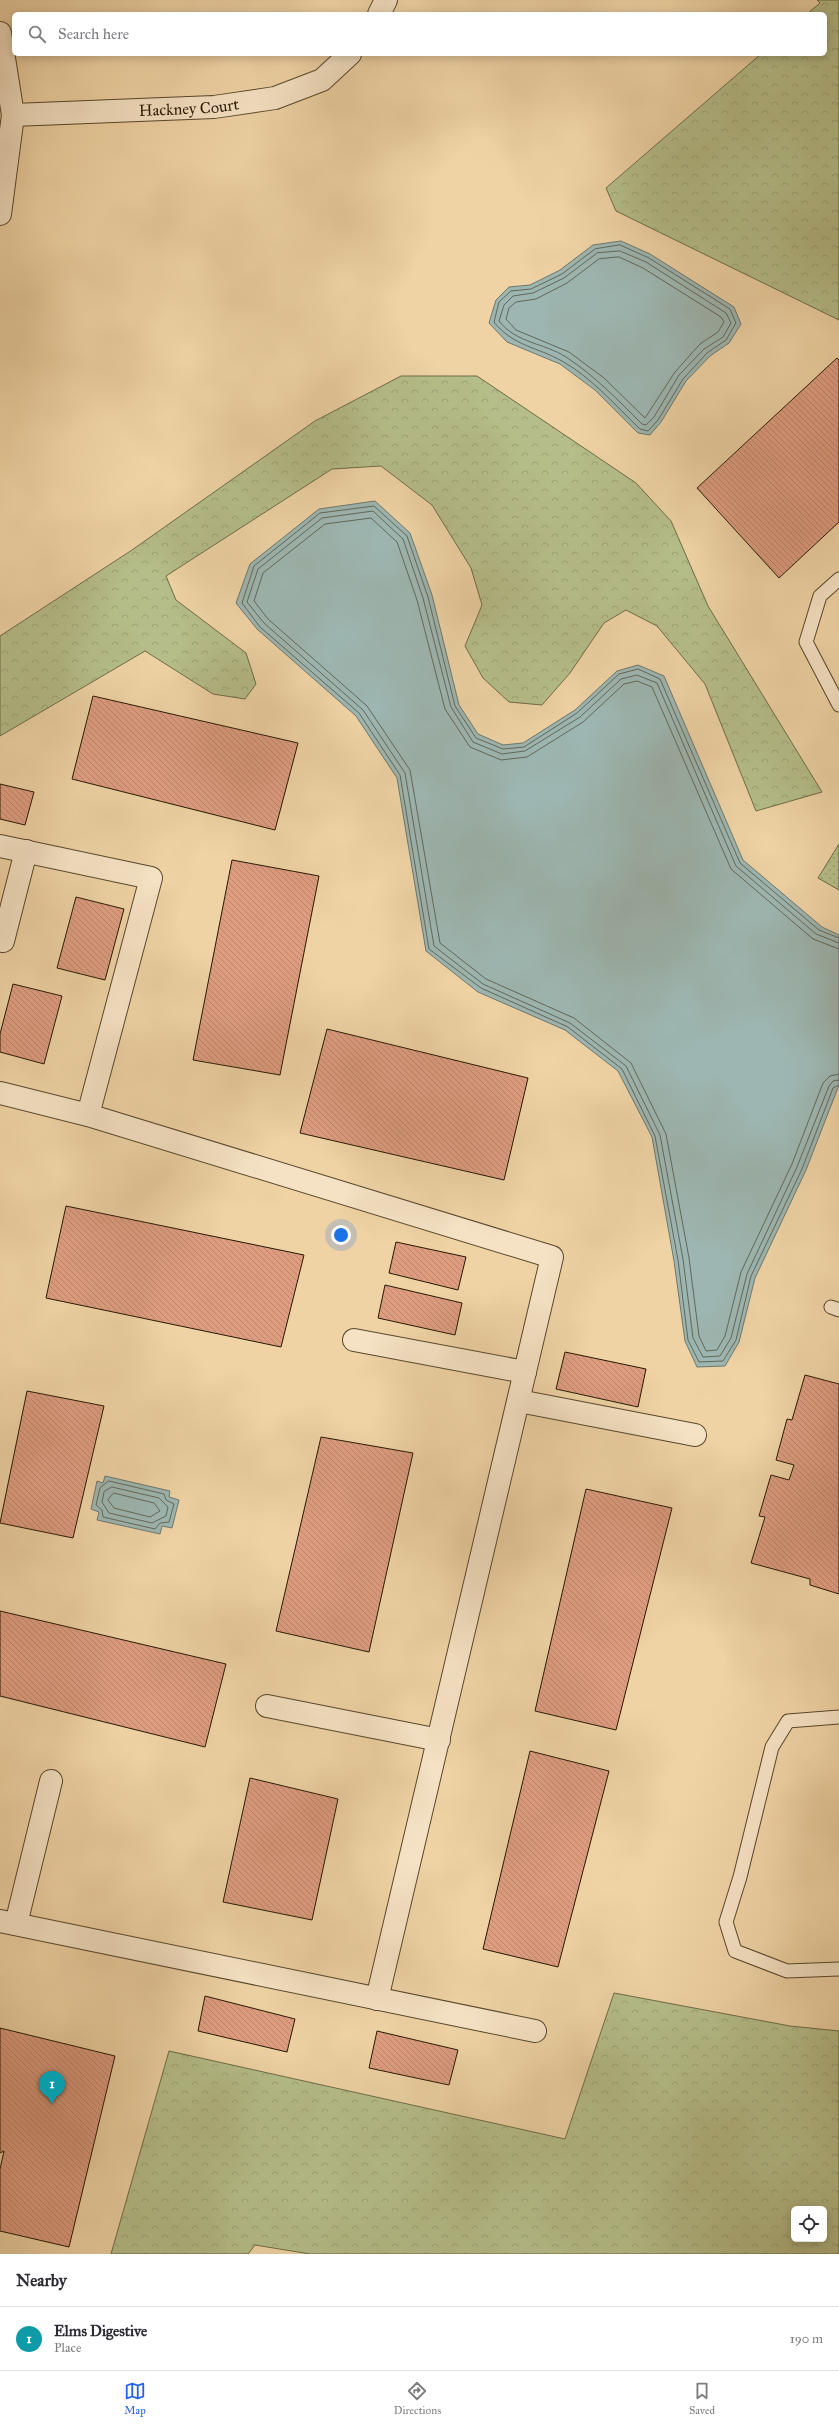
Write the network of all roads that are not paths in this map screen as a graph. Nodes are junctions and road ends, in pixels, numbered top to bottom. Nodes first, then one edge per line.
1 (386, 0) edge
2 (380, 12) edge
3 (0, 33) edge
4 (348, 56) edge
5 (13, 115) junction
6 (0, 214) edge
7 (839, 579) edge
8 (839, 705) edge
9 (0, 846) edge
10 (26, 852) junction
11 (1, 944) edge
12 (0, 1093) edge
13 (88, 1115) junction
14 (354, 1340) dead end
15 (525, 1372) junction
16 (518, 1401) junction
17 (695, 1435) dead end
18 (267, 1706) dead end
19 (839, 1717) edge
20 (439, 1740) junction
21 (50, 1781) dead end
22 (8, 1922) edge
23 (839, 1968) edge
24 (378, 1999) junction
25 (535, 2031) dead end

1 - 2 street
3 - 5 street
4 - 5 street, Hackney Court
5 - 6 street
7 - 8 lane
9 - 10 street
10 - 11 street
10 - 13 street
12 - 13 street
13 - 15 street
14 - 15 street
15 - 16 street
16 - 17 street
16 - 20 street
18 - 20 street
19 - 23 lane
20 - 24 street
21 - 22 street
22 - 24 street
24 - 25 street

